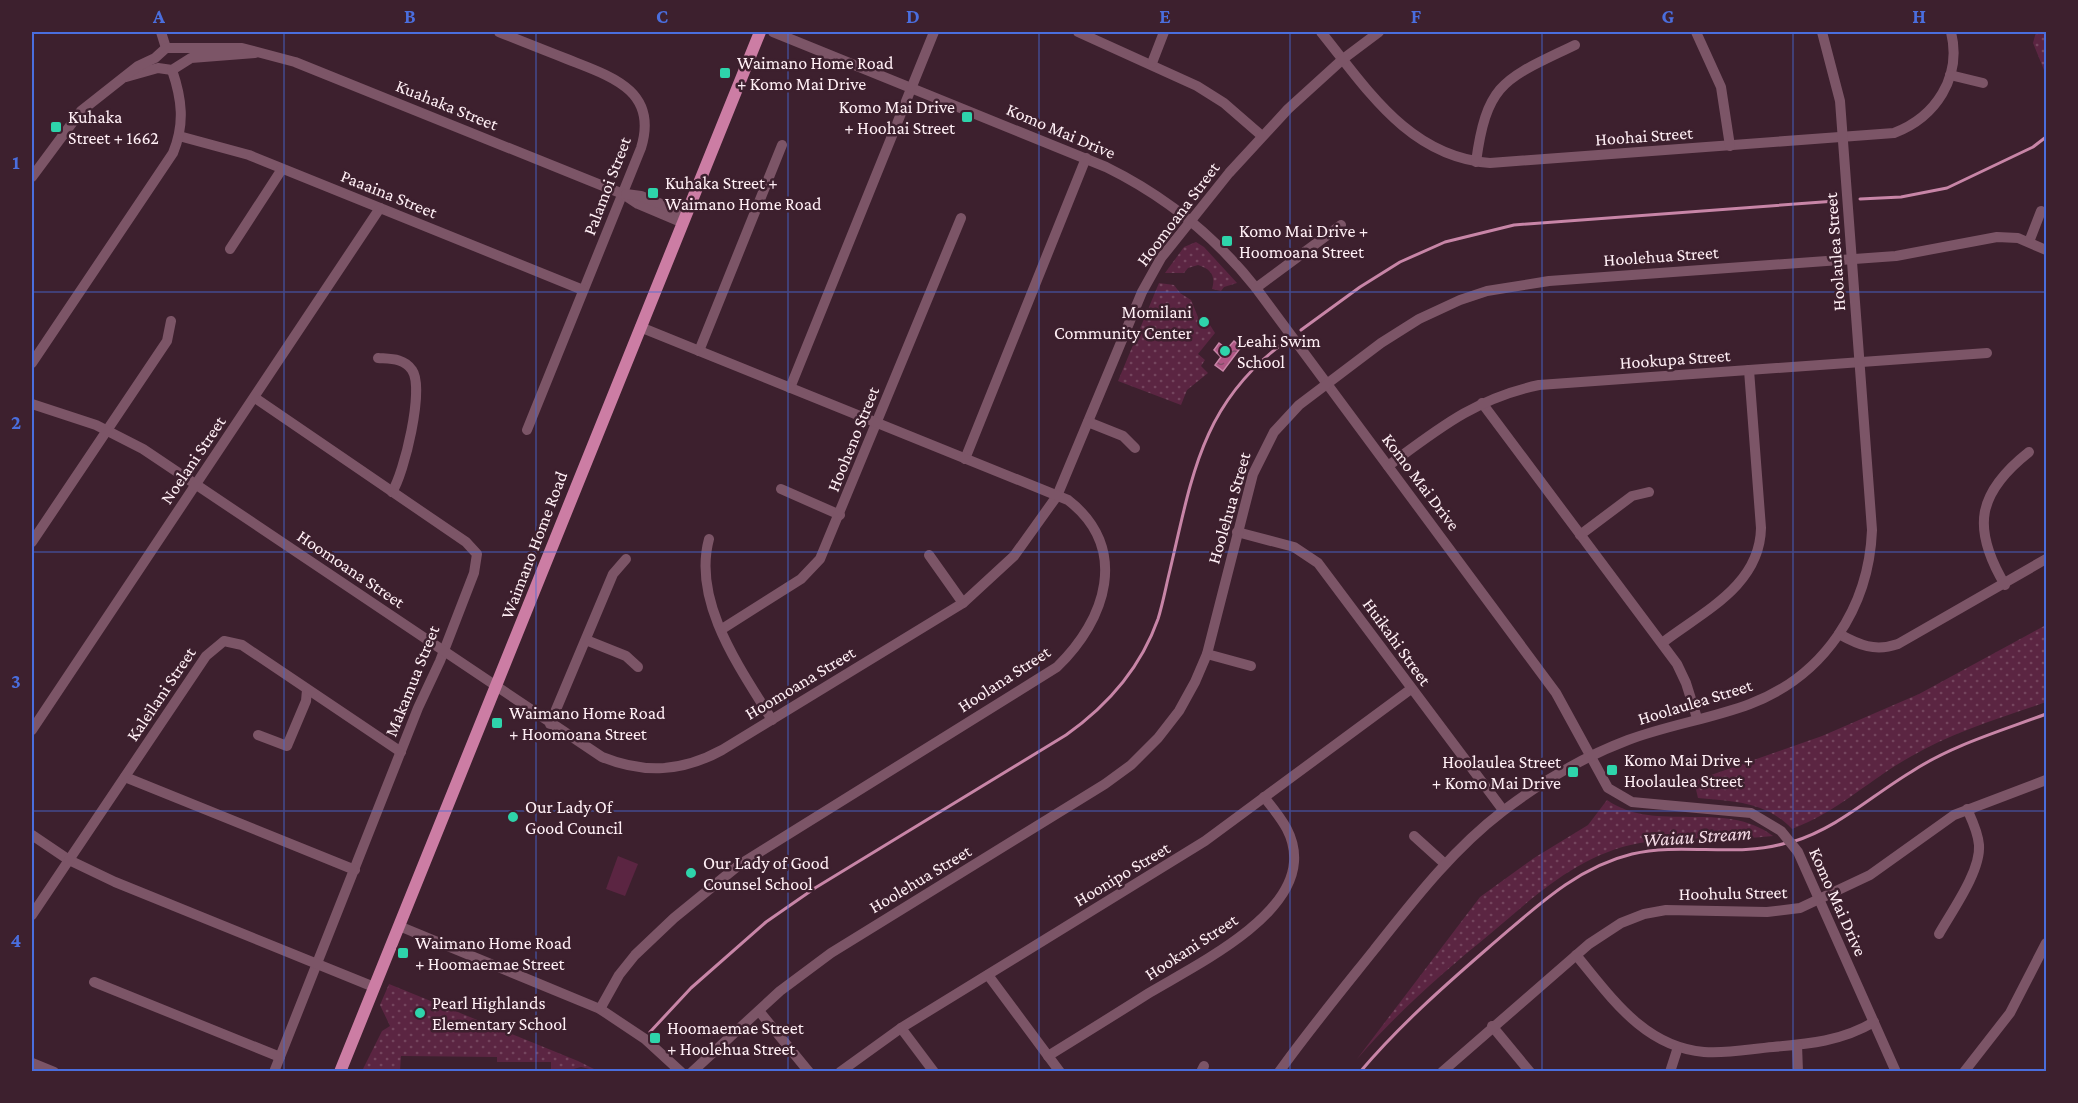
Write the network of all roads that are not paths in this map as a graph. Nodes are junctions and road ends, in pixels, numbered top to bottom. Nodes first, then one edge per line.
1 (161, 32) edge
2 (499, 32) edge
3 (760, 32) edge
4 (773, 32) edge
5 (934, 32) edge
6 (1078, 32) edge
7 (1164, 32) edge
8 (1321, 32) edge
9 (1379, 32) edge
10 (1696, 32) edge
11 (1822, 32) edge
12 (1951, 32) edge
13 (1575, 45) dead end
14 (166, 50) junction
15 (258, 53) junction
16 (1343, 59) junction
17 (1152, 63) junction
18 (171, 67) junction
19 (1950, 75) junction
20 (123, 78) junction
21 (1983, 83) dead end
22 (911, 88) junction
23 (179, 136) junction
24 (1262, 136) junction
25 (1844, 138) junction
26 (782, 145) dead end
27 (1730, 146) junction
28 (1086, 158) junction
29 (1476, 162) junction
30 (282, 169) junction
31 (32, 177) edge
32 (623, 194) junction
33 (380, 208) junction
34 (2041, 211) dead end
35 (684, 218) junction
36 (961, 218) dead end
37 (1190, 220) junction
38 (1341, 225) dead end
39 (2029, 242) junction
40 (230, 249) dead end
41 (2046, 250) edge
42 (1852, 259) junction
43 (1256, 288) junction
44 (583, 290) junction
45 (171, 321) dead end
46 (640, 327) junction
47 (699, 351) junction
48 (1987, 352) dead end
49 (378, 358) dead end
50 (1860, 362) junction
51 (32, 363) edge
52 (1749, 370) junction
53 (1327, 384) junction
54 (790, 388) junction
55 (255, 399) junction
56 (1482, 403) junction
57 (32, 404) edge
58 (1088, 422) junction
59 (878, 423) junction
60 (108, 430) junction
61 (527, 430) dead end
62 (1135, 448) dead end
63 (2029, 452) dead end
64 (965, 459) junction
65 (1388, 466) junction
66 (196, 485) junction
67 (781, 489) dead end
68 (392, 492) junction
69 (1649, 492) dead end
70 (1057, 496) junction
71 (840, 515) junction
72 (1237, 532) junction
73 (1580, 535) junction
74 (710, 539) dead end
75 (32, 542) edge
76 (929, 555) dead end
77 (626, 559) dead end
78 (2046, 559) edge
79 (2005, 585) junction
80 (963, 603) junction
81 (722, 628) junction
82 (1839, 634) junction
83 (586, 640) junction
84 (1662, 643) junction
85 (443, 651) junction
86 (1207, 654) junction
87 (1251, 666) dead end
88 (638, 668) dead end
89 (497, 688) junction
90 (1411, 689) junction
91 (307, 690) junction
92 (1697, 718) junction
93 (772, 720) junction
94 (550, 724) junction
95 (32, 729) edge
96 (258, 735) dead end
97 (401, 752) junction
98 (1591, 756) junction
99 (125, 777) junction
100 (2046, 780) edge
101 (1264, 797) junction
102 (1967, 809) junction
103 (1503, 810) junction
104 (32, 835) edge
105 (1414, 836) dead end
106 (69, 860) junction
107 (1445, 864) junction
108 (355, 870) junction
109 (1820, 899) junction
110 (32, 915) edge
111 (399, 926) junction
112 (1939, 934) dead end
113 (2046, 943) edge
114 (1576, 955) junction
115 (317, 964) junction
116 (987, 975) junction
117 (94, 982) dead end
118 (374, 987) junction
119 (600, 1009) junction
120 (759, 1011) junction
121 (1874, 1022) junction
122 (1491, 1026) junction
123 (901, 1028) junction
124 (1797, 1045) junction
125 (1678, 1047) junction
126 (1048, 1056) junction
127 (279, 1057) junction
128 (32, 1063) edge
129 (54, 1071) edge
130 (273, 1071) edge
131 (340, 1071) edge
132 (681, 1071) edge
133 (692, 1071) edge
134 (809, 1071) edge
135 (840, 1071) edge
136 (934, 1071) edge
137 (1060, 1071) edge
138 (1279, 1071) edge
139 (1442, 1071) edge
140 (1530, 1071) edge
141 (1670, 1071) edge
142 (1798, 1071) edge
143 (1896, 1071) edge
144 (1964, 1071) edge

1 - 14 street
2 - 32 street, Palamoi Street
3 - 35 main road, Waimano Home Road
4 - 22 street, Komo Mai Drive
5 - 22 street
6 - 17 street
7 - 17 street
8 - 16 street, Hoohai Street
9 - 16 street, Hoomoana Street
10 - 27 street
11 - 25 street, Hoolaulea Street
12 - 19 street, Hoohai Street
13 - 29 street
14 - 15 street, Kuahaka Street
14 - 18 street
14 - 18 street
14 - 20 street, Kuahaka Street
15 - 18 street, Kuahaka Street
15 - 32 street, Kuahaka Street
16 - 24 street, Hoomoana Street
16 - 29 street, Hoohai Street
17 - 24 street
18 - 20 street, Kuahaka Street
18 - 23 street
19 - 21 street
19 - 25 street, Hoohai Street
20 - 31 street, Kuahaka Street
22 - 28 street, Komo Mai Drive
22 - 54 street
23 - 30 street, Paaaina Street
23 - 51 street
24 - 37 street, Hoomoana Street
25 - 27 street, Hoohai Street
25 - 42 street, Hoolaulea Street
26 - 47 street
27 - 29 street, Hoohai Street
28 - 37 street, Komo Mai Drive
28 - 64 street
30 - 33 street, Paaaina Street
30 - 40 street
32 - 35 street, Kuahaka Street
32 - 44 street, Palamoi Street
33 - 44 street, Paaaina Street
33 - 55 street, Noelani Street
34 - 39 street
35 - 46 main road, Waimano Home Road
36 - 59 street, Hooheno Street
37 - 43 street, Komo Mai Drive
37 - 58 street, Hoomoana Street
38 - 43 street
39 - 41 street, Hoolehua Street
39 - 42 street, Hoolehua Street
42 - 50 street, Hoolaulea Street
42 - 53 street, Hoolehua Street
43 - 53 street, Komo Mai Drive
44 - 61 street, Palamoi Street
45 - 60 street
46 - 47 street, Hoolana Street
46 - 89 main road, Waimano Home Road
47 - 54 street, Hoolana Street
48 - 50 street, Hookupa Street
49 - 68 street
50 - 52 street, Hookupa Street
50 - 82 street, Hoolaulea Street
52 - 56 street, Hookupa Street
52 - 84 street
53 - 65 street, Komo Mai Drive
53 - 72 street, Hoolehua Street
54 - 59 street, Hoolana Street
55 - 66 street, Noelani Street
55 - 68 street, Makamua Street
56 - 65 street, Hookupa Street
56 - 73 street
57 - 60 street, Hoomoana Street
58 - 62 street
58 - 70 street, Hoomoana Street
59 - 64 street, Hoolana Street
59 - 71 street, Hooheno Street
60 - 66 street, Hoomoana Street
60 - 75 street
63 - 79 street
64 - 70 street, Hoolana Street
65 - 98 street, Komo Mai Drive
66 - 85 street, Hoomoana Street
66 - 95 street, Noelani Street
67 - 71 street
68 - 85 street, Makamua Street
69 - 73 street
70 - 80 street, Hoomoana Street
70 - 119 street, Hoolana Street
71 - 81 street, Hooheno Street
72 - 86 street, Hoolehua Street
72 - 90 street, Huikahi Street
73 - 84 street
74 - 81 street
76 - 80 street
77 - 83 street
78 - 79 street
79 - 82 street
80 - 93 street, Hoomoana Street
81 - 93 street
82 - 92 street, Hoolaulea Street
83 - 88 street
83 - 94 street
84 - 92 street
85 - 89 street, Hoomoana Street
85 - 97 street, Makamua Street
86 - 87 street
86 - 120 street, Hoolehua Street
89 - 94 street, Hoomoana Street
89 - 111 main road, Waimano Home Road
90 - 101 street, Hoonipo Street
90 - 103 street, Huikahi Street
91 - 96 street
91 - 97 street, Kaleilani Street
91 - 99 street, Kaleilani Street
92 - 98 street, Hoolaulea Street
93 - 94 street, Hoomoana Street
97 - 108 street, Makamua Street
98 - 103 street, Hoolaulea Street
98 - 109 street, Komo Mai Drive
99 - 106 street, Kaleilani Street
99 - 108 street
100 - 102 street, Hoohulu Street
101 - 116 street, Hoonipo Street
101 - 126 street, Hookani Street
102 - 109 street, Hoohulu Street
102 - 112 street
103 - 107 street, Hoolaulea Street
104 - 106 street
105 - 107 street
106 - 110 street, Kaleilani Street
106 - 115 street
107 - 138 street, Hoolaulea Street
108 - 115 street, Makamua Street
109 - 114 street, Hoohulu Street
109 - 121 street, Komo Mai Drive
111 - 118 main road, Waimano Home Road
111 - 119 street
113 - 144 street
114 - 122 street, Hoohulu Street
114 - 125 street
115 - 118 street
115 - 127 street, Makamua Street
116 - 123 street, Hoonipo Street
116 - 126 street
117 - 127 street
118 - 131 main road, Waimano Home Road
119 - 132 street
120 - 133 street, Hoolehua Street
120 - 134 street
121 - 124 street
121 - 143 street, Komo Mai Drive
122 - 139 street, Hoohulu Street
122 - 140 street
123 - 135 street, Hoonipo Street
123 - 136 street
124 - 125 street
124 - 142 street
125 - 141 street
126 - 137 street
127 - 130 street, Makamua Street
128 - 129 street

